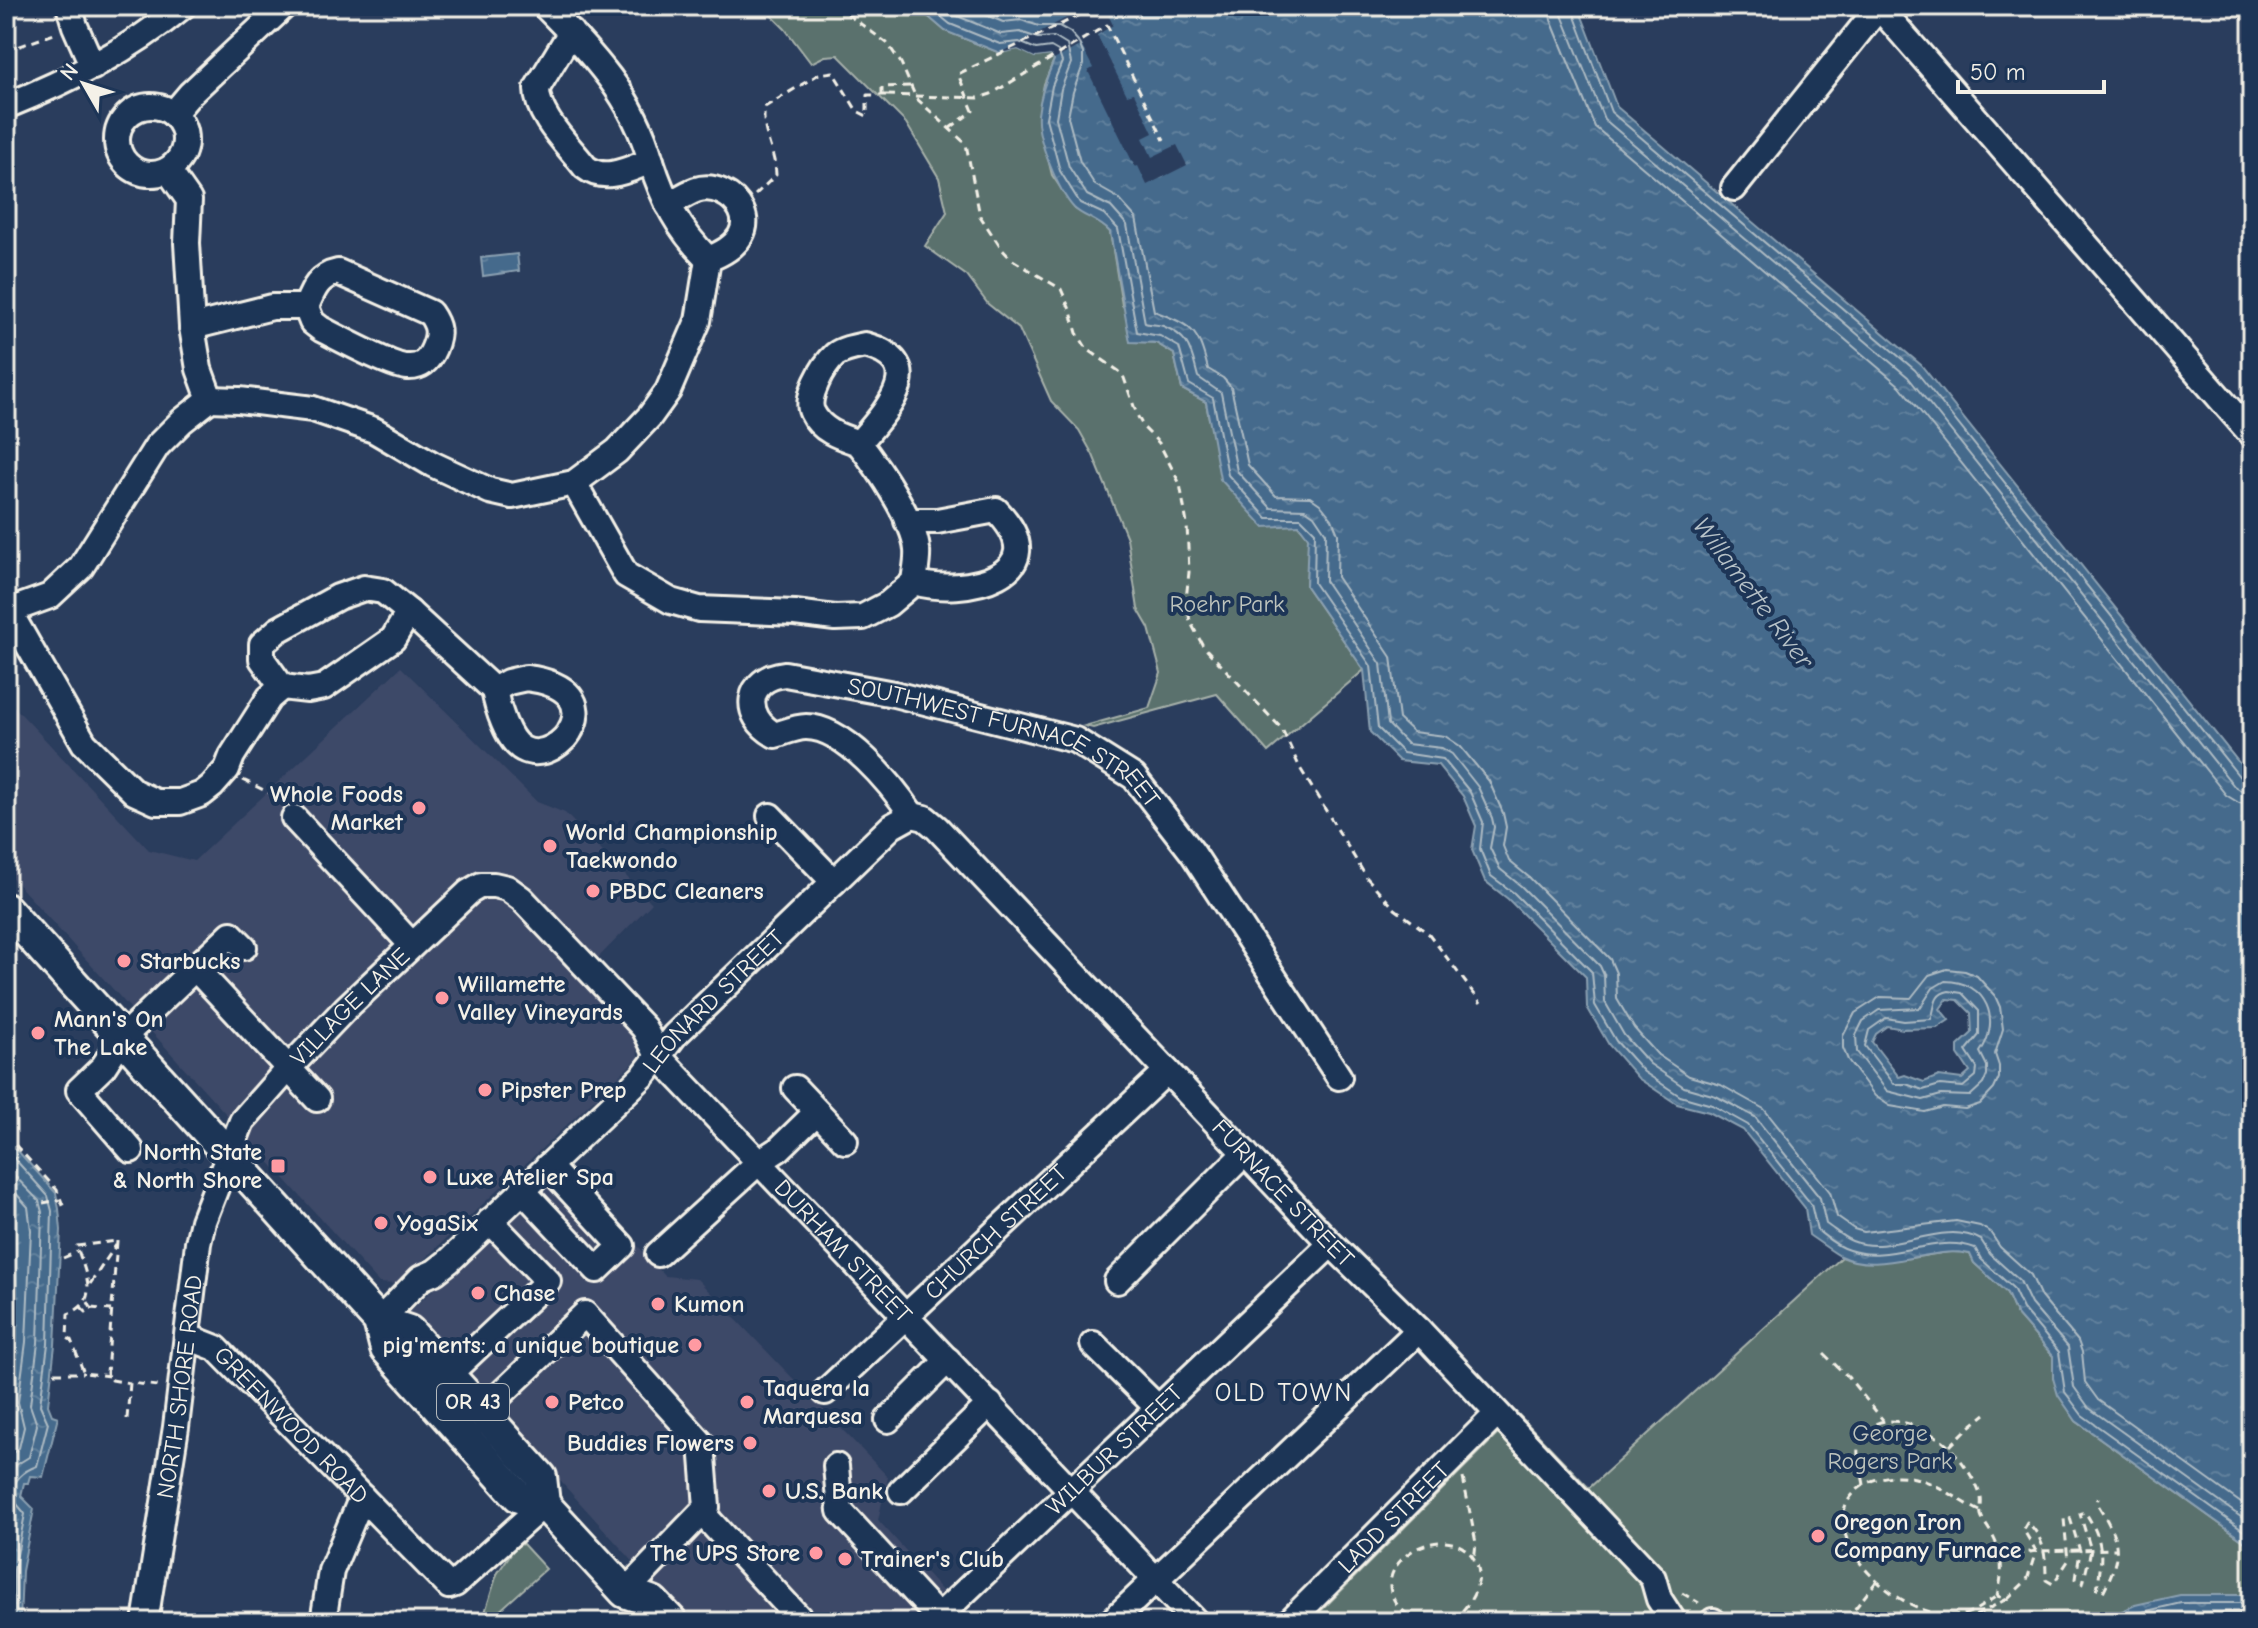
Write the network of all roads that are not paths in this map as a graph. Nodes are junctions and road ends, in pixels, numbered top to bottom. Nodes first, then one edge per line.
1 (69, 6) edge
2 (183, 6) edge
3 (284, 6) edge
4 (545, 6) edge
5 (1878, 6) edge
6 (571, 32) junction
7 (93, 67) junction
8 (6, 106) edge
9 (173, 114) junction
10 (651, 161) junction
11 (168, 170) junction
12 (1734, 188) dead end
13 (668, 205) junction
14 (708, 259) junction
15 (306, 307) junction
16 (192, 327) junction
17 (210, 399) junction
18 (2252, 435) edge
19 (859, 443) dead end
20 (574, 483) junction
21 (907, 521) junction
22 (914, 582) junction
23 (8, 610) edge
24 (409, 612) junction
25 (282, 687) junction
26 (494, 690) dead end
27 (912, 815) junction
28 (770, 816) dead end
29 (294, 818) road end
30 (834, 882) junction
31 (494, 885) joint
32 (6, 909) edge
33 (412, 945) junction
34 (244, 947) dead end
35 (195, 968) junction
36 (122, 1038) junction
37 (658, 1056) junction
38 (287, 1070) junction
39 (1167, 1071) junction
40 (1339, 1077) dead end
41 (795, 1088) dead end
42 (317, 1099) dead end
43 (817, 1112) junction
44 (845, 1141) dead end
45 (131, 1150) dead end
46 (1245, 1153) junction
47 (229, 1154) junction
48 (759, 1162) junction
49 (548, 1166) junction
50 (522, 1190) junction
51 (490, 1221) junction
52 (1331, 1244) junction
53 (658, 1254) dead end
54 (1117, 1281) dead end
55 (907, 1317) junction
56 (379, 1321) junction
57 (1419, 1330) junction
58 (188, 1337) junction
59 (1093, 1344) dead end
60 (948, 1360) junction
61 (448, 1375) junction
62 (825, 1392) dead end
63 (990, 1404) junction
64 (1158, 1408) junction
65 (482, 1412) junction
66 (1497, 1414) junction
67 (888, 1420) dead end
68 (836, 1466) dead end
69 (1071, 1489) junction
70 (901, 1491) dead end
71 (362, 1497) junction
72 (544, 1504) junction
73 (703, 1514) junction
74 (1157, 1579) junction
75 (625, 1592) junction
76 (936, 1620) edge
77 (145, 1622) edge
78 (323, 1622) edge
79 (633, 1622) edge
80 (672, 1622) edge
81 (803, 1622) edge
82 (1111, 1622) edge
83 (1196, 1622) edge
84 (1289, 1622) edge
85 (1674, 1622) edge

1 - 7 street
2 - 7 street
3 - 9 street
4 - 6 street
5 - 12 street
5 - 18 street
6 - 10 street
6 - 10 street
7 - 8 street
9 - 11 street
9 - 11 street
10 - 13 street
11 - 16 street
13 - 14 street
13 - 14 street
14 - 20 street
15 - 15 street
15 - 16 street
16 - 17 street
17 - 20 street
17 - 23 street
19 - 21 street
20 - 22 street
21 - 22 street
21 - 22 street
23 - 25 street
24 - 25 street
24 - 25 street
24 - 26 street
27 - 30 street, LEONARD STREET
27 - 39 street, FURNACE STREET
27 - 40 street, SOUTHWEST FURNACE STREET
28 - 30 street
29 - 33 street
30 - 37 street, LEONARD STREET
31 - 33 street, VILLAGE LANE
31 - 37 street, DURHAM STREET
32 - 36 main road, OR 43
33 - 38 street, VILLAGE LANE
34 - 35 street
35 - 36 street
35 - 38 street
36 - 45 street
36 - 47 main road, OR 43
37 - 48 street, DURHAM STREET
37 - 49 street, LEONARD STREET
38 - 42 street
38 - 47 street, VILLAGE LANE
39 - 46 street, FURNACE STREET
39 - 55 street, CHURCH STREET
41 - 43 street
43 - 44 street
43 - 48 street
46 - 52 street, FURNACE STREET
46 - 54 street
47 - 56 main road, OR 43
47 - 58 street, NORTH SHORE ROAD
48 - 53 street
48 - 55 street, DURHAM STREET
49 - 50 street, LEONARD STREET
49 - 50 street
50 - 51 street, LEONARD STREET
51 - 56 street, LEONARD STREET
51 - 61 street
52 - 57 street, FURNACE STREET
52 - 64 street, WILBUR STREET
55 - 60 street, DURHAM STREET
55 - 62 street, CHURCH STREET
56 - 61 main road, OR 43
56 - 72 main road, OR 43
57 - 66 street, FURNACE STREET
57 - 74 street
58 - 71 street, GREENWOOD ROAD
58 - 77 street, NORTH SHORE ROAD
59 - 64 street
60 - 63 street, DURHAM STREET
60 - 67 street
61 - 65 main road, OR 43
63 - 69 street, DURHAM STREET
63 - 70 street
64 - 69 street, WILBUR STREET
65 - 72 main road, OR 43
65 - 73 street
66 - 84 street, LADD STREET
66 - 85 street, FURNACE STREET
68 - 76 street
69 - 74 street, DURHAM STREET
69 - 76 street, WILBUR STREET
71 - 72 street
71 - 78 street, GREENWOOD ROAD
72 - 75 main road, OR 43
73 - 75 street
73 - 81 street
74 - 82 street
74 - 83 street, DURHAM STREET
75 - 79 main road, OR 43
75 - 80 main road, OR 43

